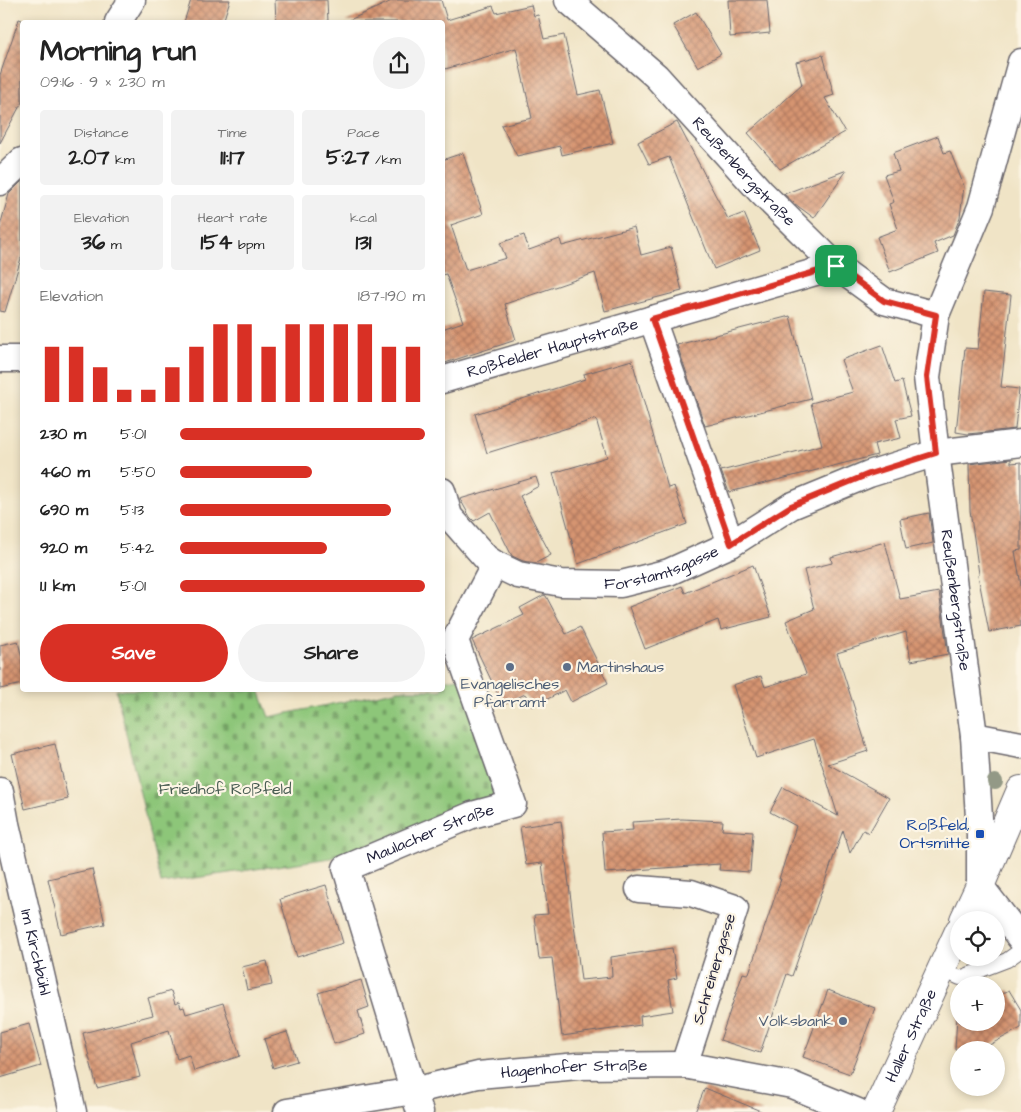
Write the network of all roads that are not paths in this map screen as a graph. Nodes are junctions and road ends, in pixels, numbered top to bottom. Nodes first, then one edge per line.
1 (132, 0) edge
2 (568, 0) edge
3 (119, 20) edge
4 (1021, 62) edge
5 (20, 162) edge
6 (0, 182) edge
7 (836, 266) junction
8 (936, 315) junction
9 (652, 319) junction
10 (0, 359) edge
11 (20, 359) edge
12 (445, 379) edge
13 (1021, 443) edge
14 (936, 453) junction
15 (445, 502) edge
16 (731, 544) junction
17 (495, 564) junction
18 (974, 736) junction
19 (1021, 745) edge
20 (1021, 790) edge
21 (0, 791) edge
22 (980, 886) junction
23 (639, 889) dead end
24 (968, 911) edge
25 (1021, 939) edge
26 (950, 950) edge
27 (1021, 950) edge
28 (941, 969) junction
29 (684, 1065) junction
30 (417, 1101) edge
31 (73, 1112) edge
32 (287, 1112) edge
33 (858, 1112) edge
34 (876, 1112) edge

1 - 3 street
2 - 7 street, Reußenbergstraße
4 - 8 street, Reußenbergstraße
5 - 6 street
7 - 8 street, Reußenbergstraße
7 - 9 street, Roßfelder Hauptstraße
8 - 14 street, Reußenbergstraße
9 - 12 street, Roßfelder Hauptstraße
9 - 16 street
10 - 11 street
13 - 14 street, Forstamtsgasse
14 - 16 street, Forstamtsgasse
14 - 18 street, Reußenbergstraße
15 - 17 street, Forstamtsgasse
16 - 17 street, Forstamtsgasse
17 - 30 street, Maulacher Straße
18 - 19 street
18 - 22 street, Reußenbergstraße
20 - 22 main road
21 - 31 street, Im Kirchbühl
22 - 24 main road
22 - 25 street
23 - 29 street, Schreinergasse
26 - 28 main road, Haller Straße
27 - 28 lane
28 - 34 main road, Haller Straße
29 - 30 street, Hagenhofer Straße
29 - 33 street, Hagenhofer Straße
30 - 32 street, Hagenhofer Straße

